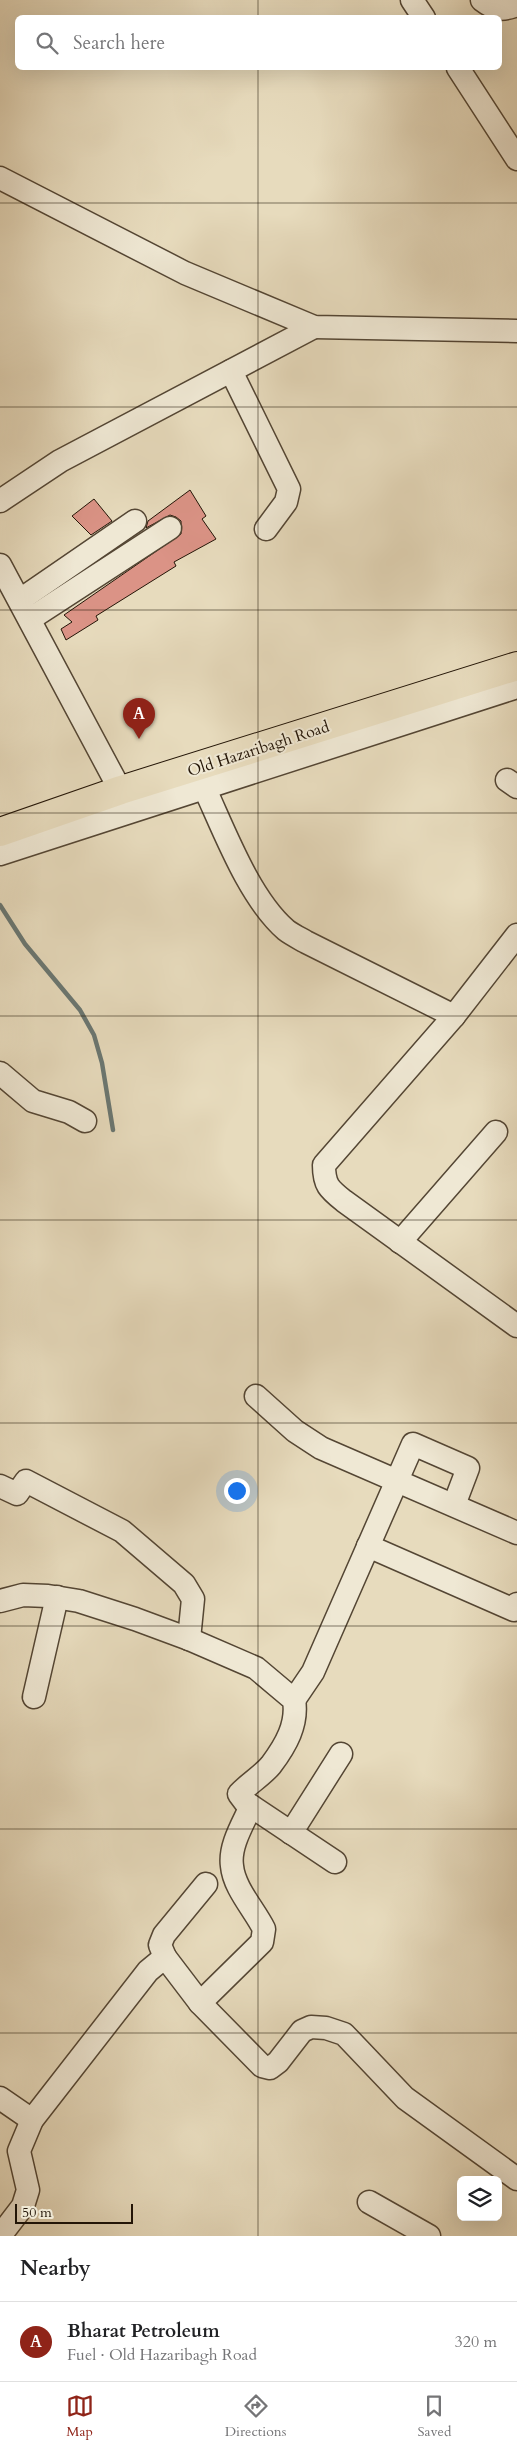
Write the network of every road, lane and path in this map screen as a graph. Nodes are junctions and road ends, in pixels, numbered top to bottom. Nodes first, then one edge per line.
1 (412, 0) edge
2 (482, 0) edge
3 (517, 5) edge
4 (422, 15) edge
5 (459, 70) edge
6 (517, 159) edge
7 (0, 178) edge
8 (314, 327) junction
9 (517, 331) edge
10 (231, 371) junction
11 (0, 501) edge
12 (134, 521) dead end
13 (170, 528) dead end
14 (266, 528) dead end
15 (0, 565) edge
16 (25, 610) junction
17 (517, 653) edge
18 (517, 666) edge
19 (517, 677) edge
20 (517, 687) edge
21 (118, 784) junction
22 (204, 787) junction
23 (0, 824) edge
24 (0, 832) edge
25 (0, 842) edge
26 (0, 854) edge
27 (517, 935) edge
28 (454, 1016) junction
29 (0, 1074) edge
30 (85, 1121) dead end
31 (496, 1132) dead end
32 (400, 1242) junction
33 (517, 1326) edge
34 (256, 1396) dead end
35 (396, 1480) junction
36 (0, 1486) edge
37 (454, 1505) junction
38 (517, 1533) edge
39 (368, 1546) junction
40 (57, 1597) junction
41 (0, 1602) edge
42 (517, 1604) edge
43 (189, 1639) junction
44 (34, 1697) dead end
45 (294, 1700) junction
46 (341, 1754) dead end
47 (251, 1806) junction
48 (291, 1833) junction
49 (334, 1862) dead end
50 (206, 1884) dead end
51 (165, 1957) junction
52 (200, 2003) junction
53 (0, 2098) edge
54 (32, 2120) junction
55 (517, 2179) edge
56 (369, 2202) dead end
57 (0, 2236) edge
58 (429, 2236) edge

1 - 4 street
2 - 3 street
5 - 6 street
7 - 8 street
8 - 9 street
8 - 10 street
10 - 11 street
10 - 14 street
12 - 16 street
13 - 16 street
15 - 16 street
16 - 21 street
17 - 21 street
18 - 24 main road, Old Hazaribagh Road
19 - 25 main road, Old Hazaribagh Road
20 - 22 street
21 - 23 street
22 - 26 street
22 - 28 street
27 - 28 street
28 - 32 street
29 - 30 street
31 - 32 street
32 - 33 street
34 - 35 street
35 - 37 street
35 - 37 street
35 - 39 street
36 - 43 street
37 - 38 street
39 - 42 street
39 - 45 street
40 - 41 street
40 - 43 street
40 - 44 street
43 - 45 street
45 - 47 street
46 - 48 street
47 - 48 street
47 - 52 street
48 - 49 street
50 - 51 street
51 - 52 street
51 - 54 street
52 - 55 street
53 - 54 street
54 - 57 street
56 - 58 street

